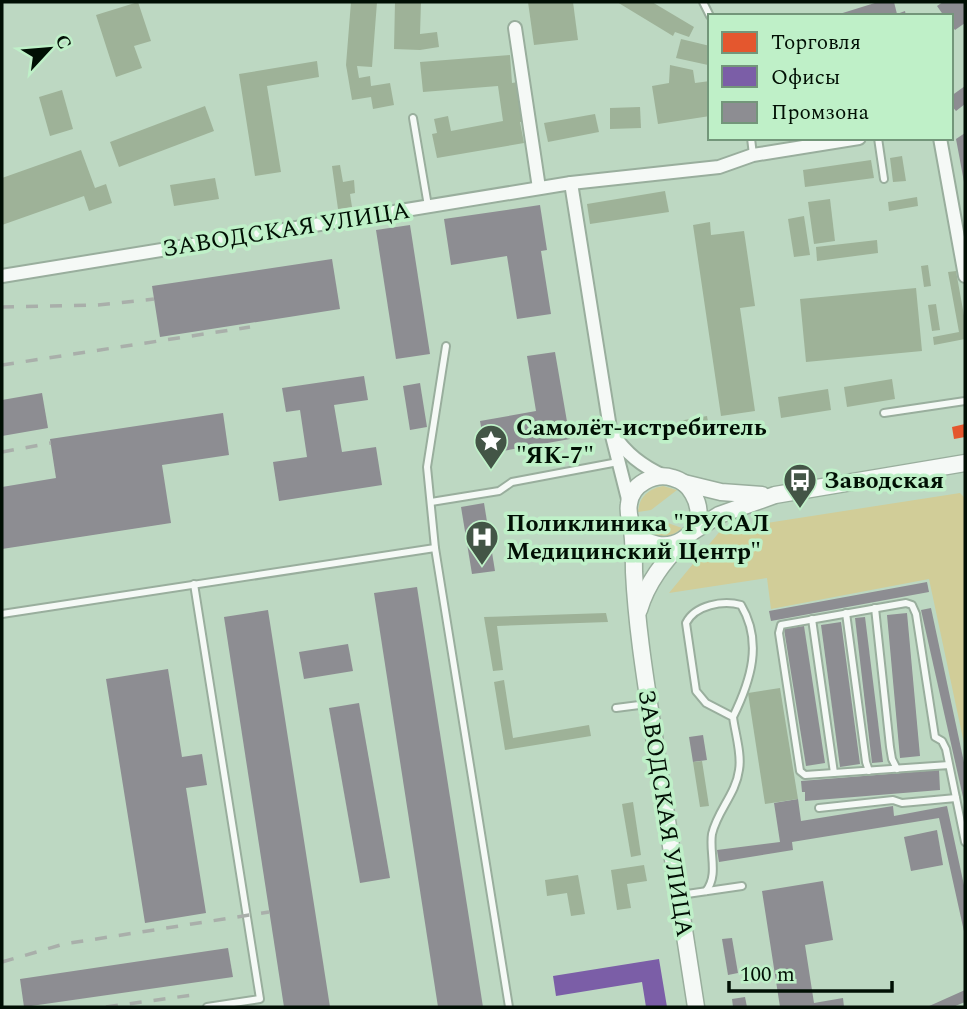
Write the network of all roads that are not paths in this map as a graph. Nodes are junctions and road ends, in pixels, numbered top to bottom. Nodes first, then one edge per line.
1 (515, 28) dead end
2 (412, 118) dead end
3 (751, 140) edge
4 (847, 140) edge
5 (878, 140) edge
6 (940, 140) edge
7 (753, 155) junction
8 (884, 178) dead end
9 (571, 183) junction
10 (539, 188) junction
11 (428, 206) junction
12 (2, 276) edge
13 (965, 276) edge
14 (446, 346) dead end
15 (965, 401) edge
16 (884, 413) dead end
17 (610, 429) junction
18 (618, 462) junction
19 (965, 463) edge
20 (666, 476) junction
21 (683, 482) junction
22 (775, 495) junction
23 (431, 502) junction
24 (629, 503) junction
25 (632, 528) junction
26 (687, 537) junction
27 (435, 548) junction
28 (194, 584) junction
29 (875, 608) junction
30 (846, 613) junction
31 (2, 614) edge
32 (636, 619) junction
33 (812, 619) junction
34 (649, 704) junction
35 (616, 708) dead end
36 (733, 717) junction
37 (949, 765) junction
38 (897, 769) junction
39 (869, 771) junction
40 (834, 774) junction
41 (956, 798) junction
42 (819, 808) dead end
43 (965, 842) edge
44 (742, 886) dead end
45 (706, 891) junction
46 (678, 895) junction
47 (207, 1007) edge
48 (509, 1007) edge
49 (696, 1007) edge

1 - 10 street
2 - 11 lane
3 - 7 lane
4 - 7 street, ЗАВОДСКАЯ УЛИЦА
5 - 8 lane
6 - 13 street
7 - 9 street, ЗАВОДСКАЯ УЛИЦА
9 - 10 street, ЗАВОДСКАЯ УЛИЦА
9 - 17 street
10 - 11 street, ЗАВОДСКАЯ УЛИЦА
11 - 12 street, ЗАВОДСКАЯ УЛИЦА
14 - 23 lane
15 - 16 lane
17 - 18 street
17 - 20 street
18 - 23 lane
18 - 24 street
19 - 22 main road
20 - 21 main road
20 - 24 main road
21 - 22 main road
21 - 26 main road
22 - 26 main road
23 - 27 lane
24 - 25 main road
25 - 26 main road
25 - 32 main road, ЗАВОДСКАЯ УЛИЦА
26 - 32 main road
27 - 28 lane
27 - 48 lane
28 - 31 lane
28 - 47 lane
29 - 30 lane
29 - 37 lane
29 - 38 lane
30 - 33 lane
30 - 39 lane
32 - 34 main road, ЗАВОДСКАЯ УЛИЦА
33 - 40 lane
33 - 40 lane
34 - 35 lane
34 - 46 main road, ЗАВОДСКАЯ УЛИЦА
36 - 36 lane
36 - 45 lane
37 - 38 lane
37 - 41 lane
38 - 39 lane
39 - 40 lane
41 - 42 lane
41 - 43 lane
44 - 45 lane
45 - 46 lane
46 - 49 main road, ЗАВОДСКАЯ УЛИЦА

